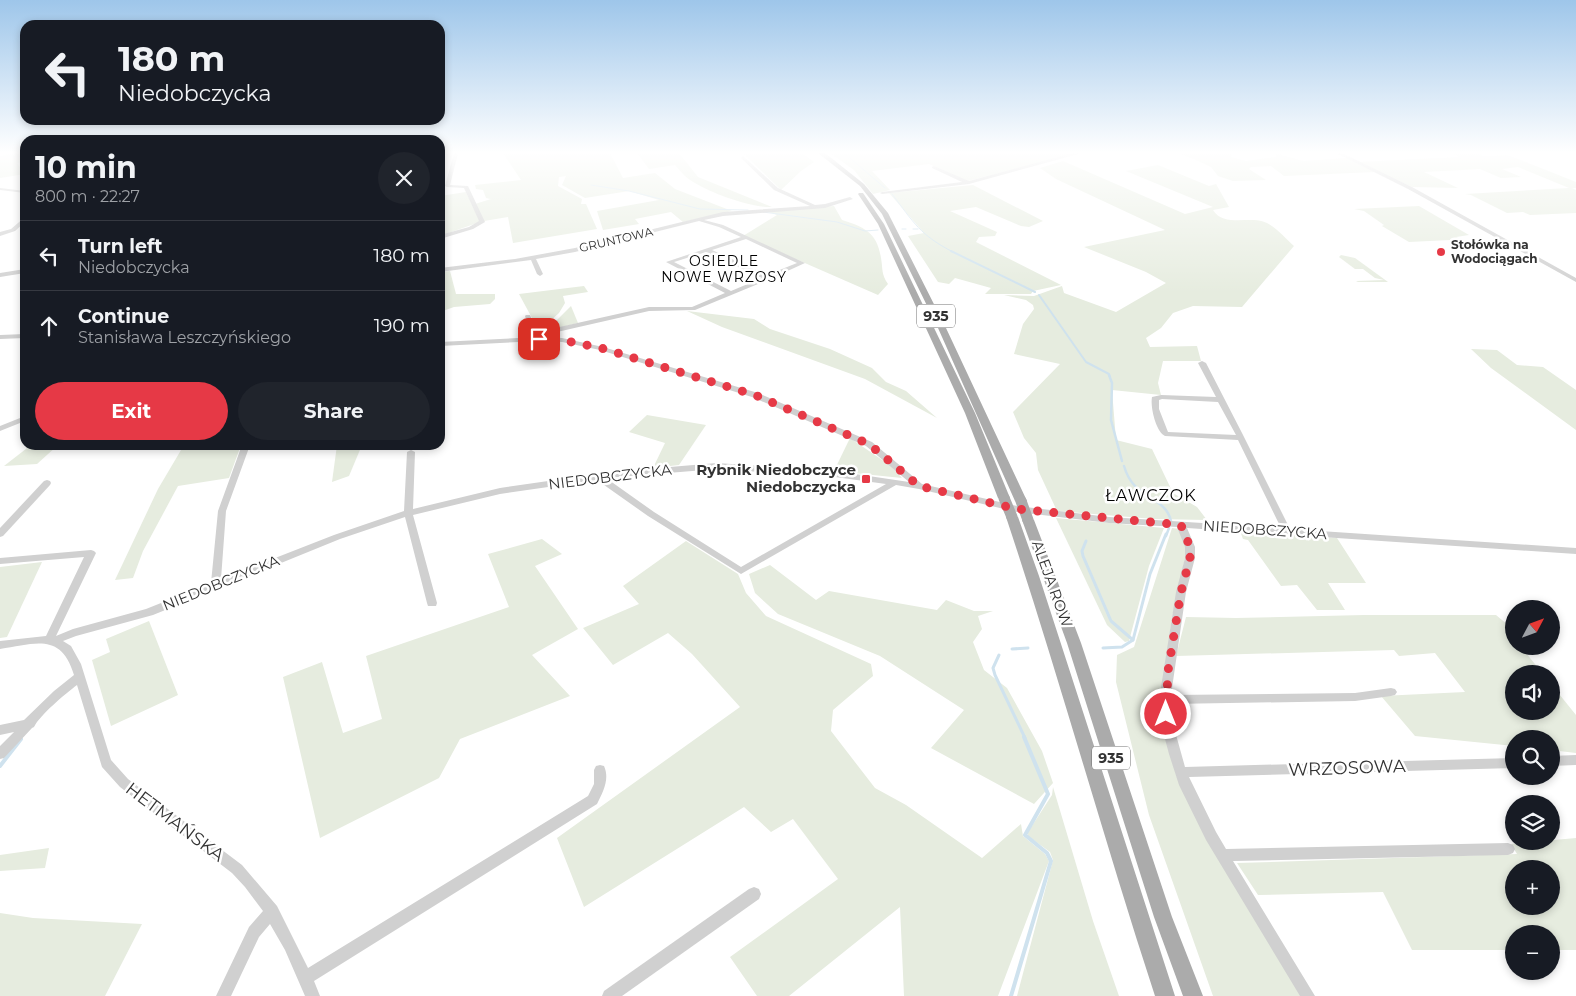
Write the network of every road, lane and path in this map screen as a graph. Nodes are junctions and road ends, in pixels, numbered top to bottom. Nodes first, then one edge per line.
1 (471, 199) edge
2 (801, 199) edge
3 (848, 199) edge
4 (865, 199) edge
5 (874, 199) edge
6 (1431, 199) edge
7 (816, 206) junction
8 (699, 219) junction
9 (20, 224) edge
10 (0, 234) edge
11 (445, 235) edge
12 (744, 238) junction
13 (707, 250) junction
14 (533, 258) junction
15 (445, 269) edge
16 (20, 272) edge
17 (540, 274) dead end
18 (0, 276) edge
19 (768, 278) junction
20 (1576, 280) edge
21 (730, 293) junction
22 (528, 316) dead end
23 (535, 335) junction
24 (20, 336) edge
25 (0, 337) edge
26 (501, 339) junction
27 (445, 344) edge
28 (1202, 363) dead end
29 (1221, 400) junction
30 (20, 420) edge
31 (0, 429) edge
32 (1241, 438) junction
33 (244, 450) edge
34 (411, 452) dead end
35 (599, 477) junction
36 (896, 482) junction
37 (47, 483) dead end
38 (919, 486) junction
39 (408, 513) junction
40 (1181, 525) junction
41 (1286, 532) junction
42 (0, 534) edge
43 (1576, 552) edge
44 (0, 561) edge
45 (216, 586) junction
46 (432, 602) dead end
47 (52, 641) junction
48 (0, 645) edge
49 (79, 677) junction
50 (1391, 692) dead end
51 (1165, 700) junction
52 (30, 724) junction
53 (0, 730) edge
54 (0, 754) edge
55 (1576, 760) edge
56 (1560, 761) edge
57 (1505, 763) edge
58 (600, 770) dead end
59 (1180, 772) junction
60 (1505, 849) edge
61 (1222, 855) junction
62 (754, 894) dead end
63 (272, 911) junction
64 (305, 978) junction
65 (223, 996) edge
66 (313, 996) edge
67 (609, 996) edge
68 (1165, 996) edge
69 (1193, 996) edge
70 (1308, 996) edge

1 - 11 street
2 - 7 street
3 - 7 street, GRUNTOWA
4 - 68 main road, ALEJA ROW / 935, bridge
5 - 69 main road, ALEJA ROW / 935, bridge
6 - 20 street
7 - 8 street, GRUNTOWA
8 - 12 street
8 - 14 street, GRUNTOWA
9 - 10 street
12 - 13 street
12 - 19 street
13 - 19 street
13 - 21 street
14 - 15 street, GRUNTOWA
14 - 17 street
16 - 18 street
19 - 21 street
21 - 23 street
22 - 23 street
23 - 26 street
24 - 25 street
26 - 27 street
26 - 38 street
28 - 29 street
29 - 32 street
29 - 32 street
30 - 31 street
32 - 41 street
33 - 45 street
34 - 39 street
35 - 36 street, NIEDOBCZYCKA
35 - 36 street
35 - 39 street, NIEDOBCZYCKA
36 - 38 street, NIEDOBCZYCKA
37 - 42 street
38 - 40 street, NIEDOBCZYCKA
39 - 45 street, NIEDOBCZYCKA
39 - 46 street
40 - 41 street, NIEDOBCZYCKA
40 - 51 street
41 - 43 street, NIEDOBCZYCKA
44 - 47 street
45 - 47 street, NIEDOBCZYCKA
47 - 48 street
47 - 49 street, HETMAŃSKA
49 - 52 street
49 - 63 street, HETMAŃSKA
50 - 51 street
51 - 59 street
52 - 53 street
52 - 54 street
55 - 56 street
57 - 59 street, WRZOSOWA
58 - 64 street
59 - 61 street
60 - 61 street
61 - 70 street
62 - 67 street
63 - 64 street, HETMAŃSKA
63 - 65 street
64 - 66 street, HETMAŃSKA

